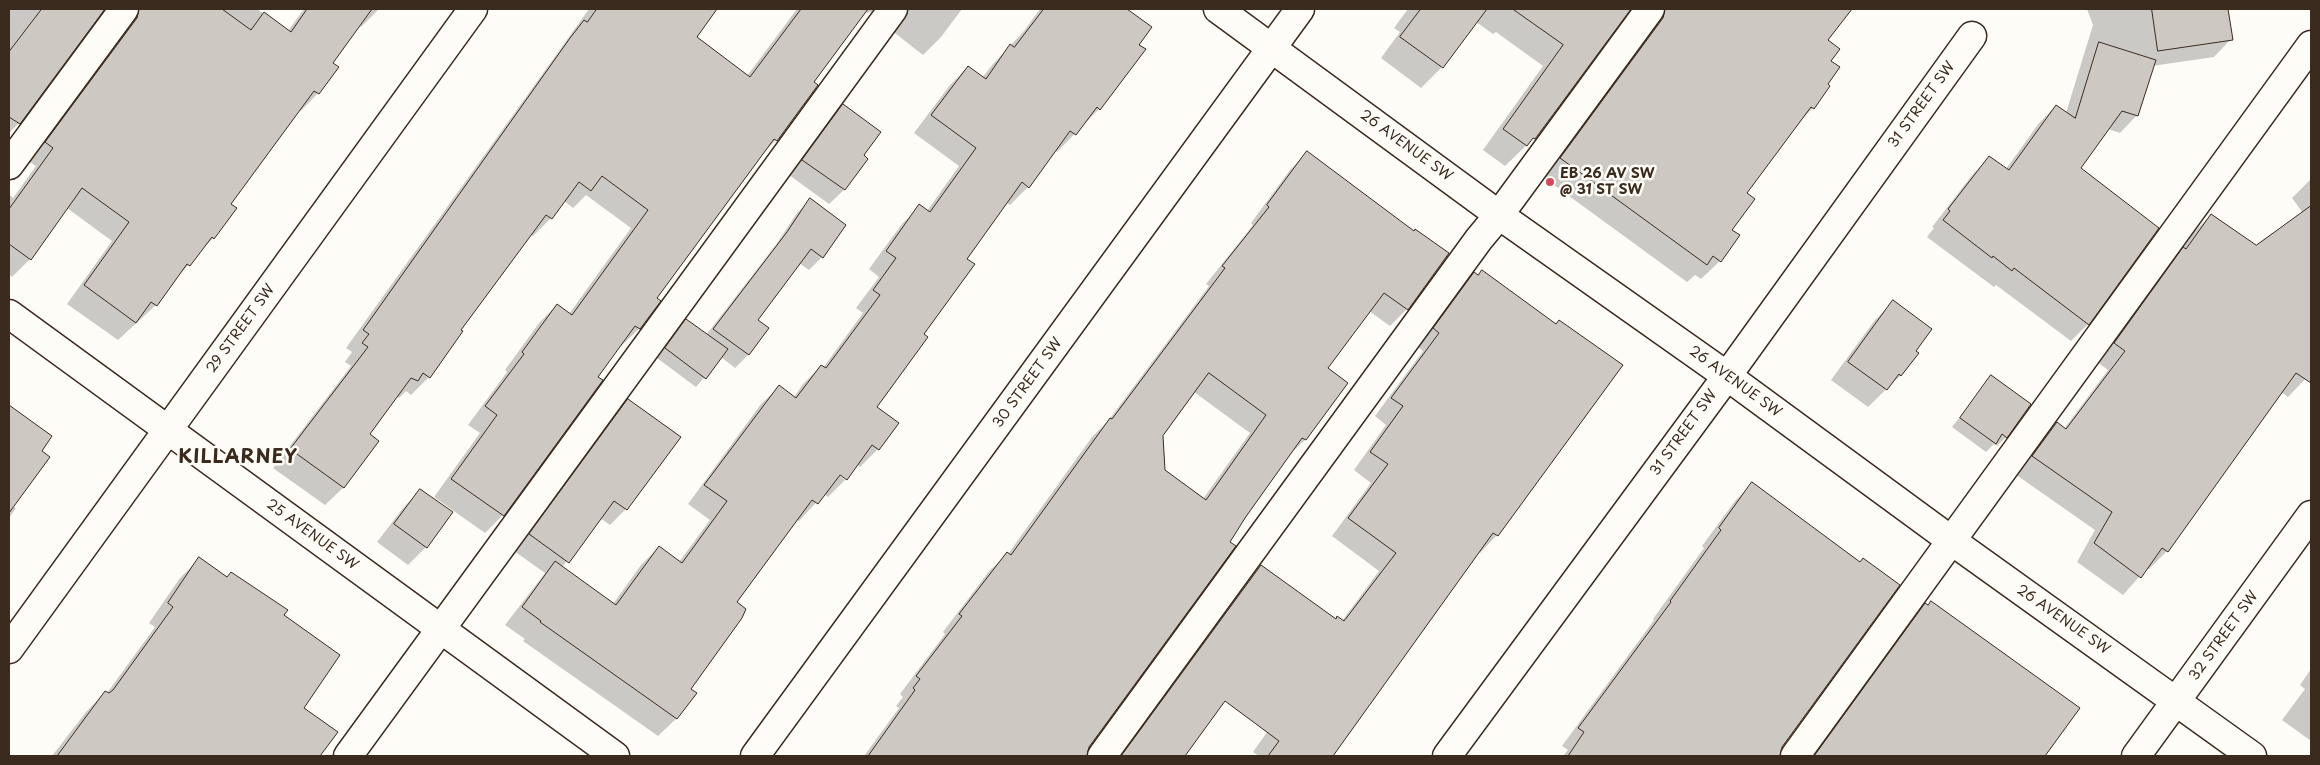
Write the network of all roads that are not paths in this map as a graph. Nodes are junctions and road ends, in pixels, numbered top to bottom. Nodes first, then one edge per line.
1 (124, 9) edge
2 (473, 9) edge
3 (893, 9) edge
4 (1218, 9) edge
5 (1300, 9) edge
6 (1650, 9) edge
7 (1972, 36) dead end
8 (2311, 45) edge
9 (1272, 48) junction
10 (9, 165) edge
11 (1499, 215) junction
12 (9, 314) edge
13 (1727, 376) junction
14 (168, 430) junction
15 (2311, 515) edge
16 (1952, 541) junction
17 (441, 628) junction
18 (9, 649) edge
19 (2176, 701) junction
20 (348, 756) edge
21 (615, 756) edge
22 (755, 756) edge
23 (1102, 756) edge
24 (1447, 756) edge
25 (1795, 756) edge
26 (2136, 756) edge
27 (2252, 756) edge

1 - 10 street
2 - 14 street, 29 STREET SW
3 - 17 street
4 - 9 street, 26 AVENUE SW
5 - 9 street, 30 STREET SW
6 - 11 street
7 - 13 street, 31 STREET SW
8 - 16 street
9 - 11 street, 26 AVENUE SW
9 - 22 street, 30 STREET SW
11 - 13 street, 26 AVENUE SW
11 - 23 street
12 - 14 street, 25 AVENUE SW
13 - 16 street, 26 AVENUE SW
13 - 24 street, 31 STREET SW
14 - 17 street, 25 AVENUE SW
14 - 18 street, 29 STREET SW
15 - 19 street, 32 STREET SW
16 - 19 street, 26 AVENUE SW
16 - 25 street
17 - 20 street
17 - 21 street, 25 AVENUE SW
19 - 26 street, 32 STREET SW
19 - 27 street, 26 AVENUE SW

